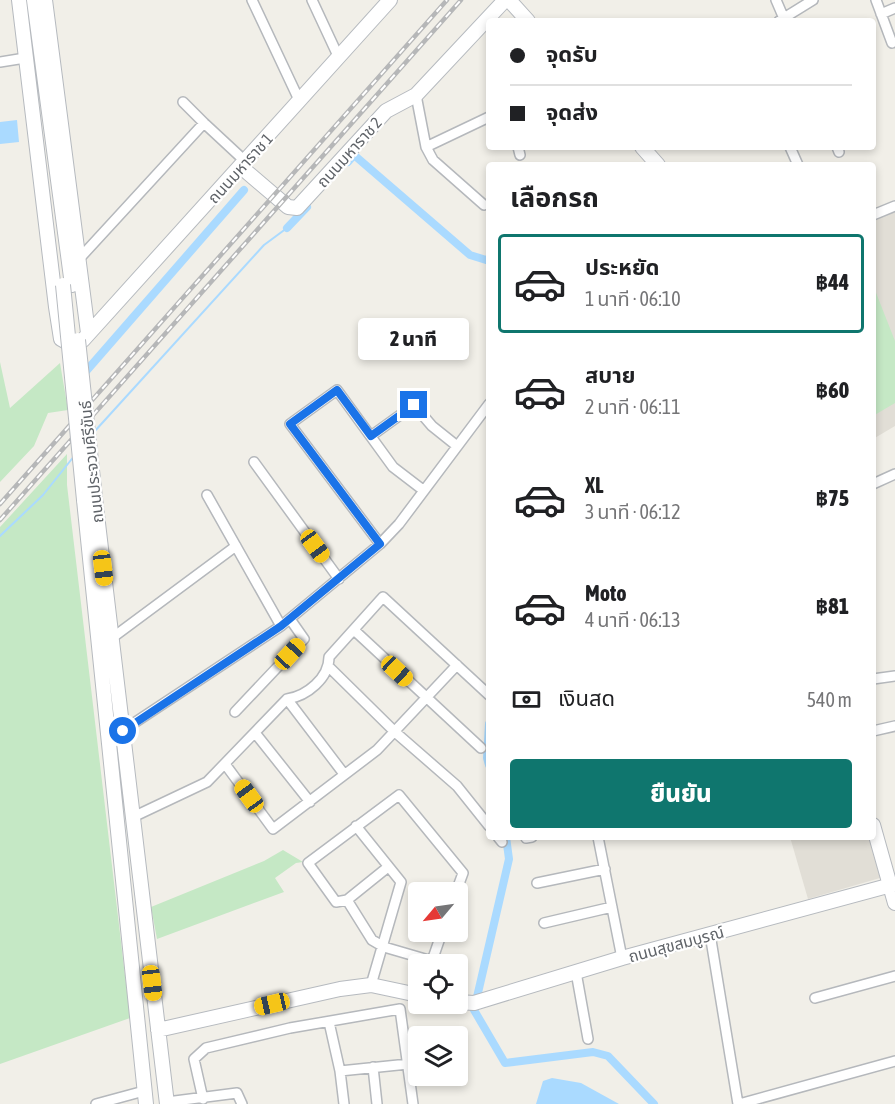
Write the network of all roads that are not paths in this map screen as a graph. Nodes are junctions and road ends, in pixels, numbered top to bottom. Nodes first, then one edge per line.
1 (19, 0) edge
2 (27, 0) edge
3 (34, 0) edge
4 (45, 0) edge
5 (252, 0) edge
6 (312, 0) edge
7 (390, 0) edge
8 (507, 0) edge
9 (776, 0) edge
10 (813, 0) edge
11 (876, 0) edge
12 (895, 8) edge
13 (881, 14) junction
14 (490, 18) edge
15 (525, 18) edge
16 (782, 18) edge
17 (786, 18) edge
18 (486, 22) edge
19 (892, 43) dead end
20 (25, 58) junction
21 (339, 58) junction
22 (0, 62) edge
23 (416, 95) junction
24 (183, 102) dead end
25 (300, 102) junction
26 (486, 118) edge
27 (204, 123) junction
28 (426, 147) junction
29 (645, 150) edge
30 (655, 162) edge
31 (244, 165) junction
32 (484, 205) dead end
33 (895, 206) edge
34 (876, 214) edge
35 (79, 259) junction
36 (67, 285) junction
37 (88, 333) junction
38 (486, 408) edge
39 (371, 436) junction
40 (457, 446) junction
41 (254, 462) dead end
42 (895, 474) edge
43 (876, 483) edge
44 (423, 490) junction
45 (207, 495) dead end
46 (90, 499) junction
47 (380, 544) junction
48 (236, 546) junction
49 (339, 579) junction
50 (290, 619) junction
51 (281, 626) junction
52 (354, 630) junction
53 (112, 638) junction
54 (457, 665) junction
55 (329, 667) junction
56 (895, 676) edge
57 (876, 679) edge
58 (486, 692) edge
59 (426, 698) junction
60 (287, 699) junction
61 (236, 712) dead end
62 (895, 726) edge
63 (876, 730) edge
64 (123, 731) junction
65 (395, 732) junction
66 (256, 734) junction
67 (481, 748) dead end
68 (225, 764) junction
69 (344, 774) junction
70 (310, 802) junction
71 (133, 817) junction
72 (486, 822) edge
73 (356, 826) junction
74 (876, 834) edge
75 (599, 840) edge
76 (388, 867) junction
77 (605, 869) junction
78 (460, 882) edge
79 (537, 883) dead end
80 (892, 884) edge
81 (347, 900) junction
82 (895, 903) edge
83 (612, 907) junction
84 (544, 923) dead end
85 (710, 934) junction
86 (439, 942) edge
87 (384, 947) junction
88 (622, 958) junction
89 (576, 972) junction
90 (895, 976) edge
91 (371, 986) junction
92 (408, 993) edge
93 (815, 998) dead end
94 (468, 1003) edge
95 (329, 1022) junction
96 (158, 1030) junction
97 (588, 1039) dead end
98 (895, 1061) edge
99 (408, 1064) joint
100 (373, 1067) junction
101 (340, 1071) junction
102 (411, 1086) edge
103 (145, 1098) edge
104 (203, 1099) junction
105 (167, 1103) edge
106 (96, 1104) edge
107 (242, 1104) edge
108 (344, 1104) edge
109 (378, 1104) edge
110 (413, 1104) edge
111 (738, 1104) edge

1 - 20 main road
2 - 36 main road, ถนนประจวบคีรีขันธ์
3 - 36 main road, ถนนประจวบคีรีขันธ์
4 - 35 main road
5 - 25 street
6 - 21 street
7 - 21 main road, ถนนมหาราช 1
8 - 14 main road, ถนนมหาราช 2
8 - 15 main road
9 - 16 street
10 - 17 street
11 - 13 street
12 - 13 street
13 - 19 street
18 - 23 main road, ถนนมหาราช 2
20 - 22 street
20 - 37 main road
21 - 25 main road, ถนนมหาราช 1
23 - 28 street
23 - 31 main road, ถนนมหาราช 2
24 - 27 street
25 - 31 main road, ถนนมหาราช 1
26 - 28 street
27 - 31 street
27 - 35 street
28 - 32 street
29 - 30 main road
31 - 37 main road, ถนนมหาราช 1
33 - 34 street
35 - 37 main road
36 - 46 main road, ถนนประจวบคีรีขันธ์, bridge
38 - 40 street
39 - 40 street
39 - 44 street
39 - 47 street
40 - 44 street
41 - 49 street
42 - 43 street
44 - 47 street
45 - 48 street
46 - 53 main road, ถนนประจวบคีรีขันธ์
46 - 103 main road, ถนนประจวบคีรีขันธ์
47 - 49 street
48 - 51 street
48 - 53 street
49 - 50 street
50 - 51 street
50 - 61 street
51 - 64 street
52 - 54 street
52 - 55 street
52 - 59 street
53 - 64 main road, ถนนประจวบคีรีขันธ์
54 - 58 street
54 - 59 street
55 - 60 street
55 - 65 street
56 - 57 street
59 - 65 street
59 - 67 street
60 - 66 street
60 - 69 street
62 - 63 street
64 - 71 main road, ถนนประจวบคีรีขันธ์
65 - 69 street
65 - 72 street
66 - 68 street
66 - 70 street
68 - 70 street
68 - 71 street
69 - 70 street
71 - 96 main road, ถนนประจวบคีรีขันธ์
73 - 76 street
73 - 78 street
73 - 81 street
74 - 80 main road
75 - 77 street
76 - 81 street
76 - 87 street
77 - 79 street
77 - 83 street
80 - 82 main road
80 - 85 main road, ถนนสุขสมบูรณ์
81 - 87 street
83 - 84 street
83 - 88 street
85 - 88 main road, ถนนสุขสมบูรณ์
85 - 111 street
86 - 87 street
87 - 91 street
88 - 89 main road, ถนนสุขสมบูรณ์
89 - 94 main road, ถนนสุขสมบูรณ์
89 - 97 street
90 - 93 street
91 - 92 main road
91 - 96 main road
95 - 99 street
95 - 101 street
95 - 104 street
96 - 105 main road, ถนนประจวบคีรีขันธ์
98 - 111 street
99 - 100 street
100 - 101 street
100 - 109 street
101 - 108 street
102 - 110 street
103 - 106 street
104 - 105 street
104 - 107 street

